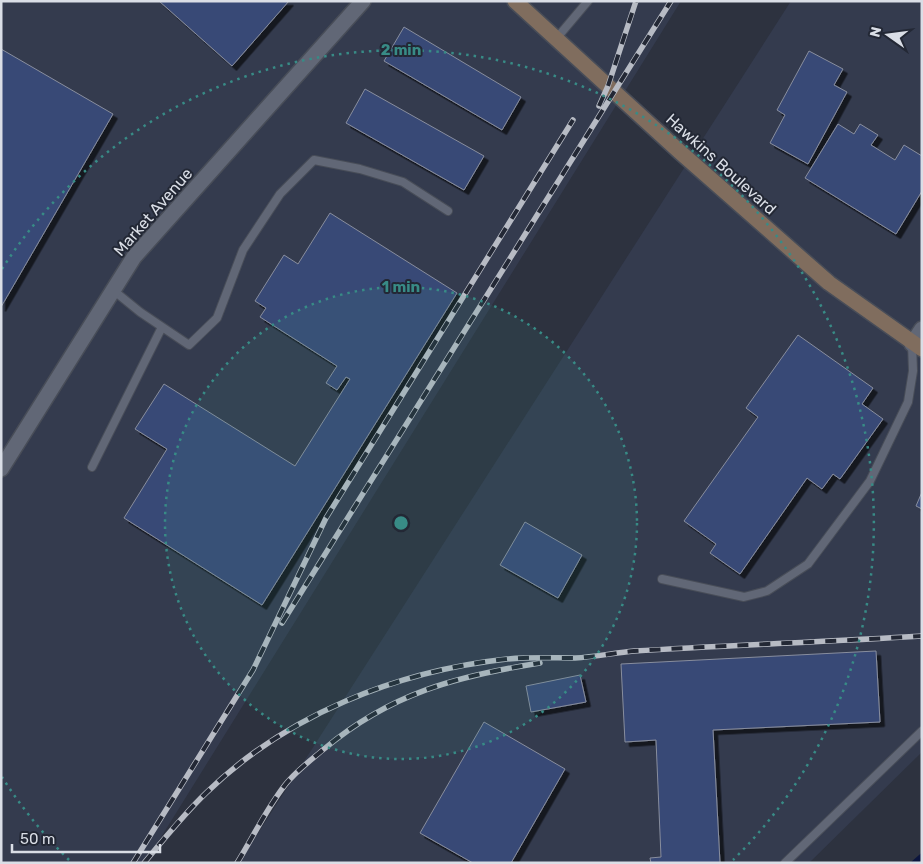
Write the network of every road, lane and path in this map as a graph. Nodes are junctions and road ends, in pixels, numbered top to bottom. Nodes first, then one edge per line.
1 (363, 1) edge
2 (515, 1) edge
3 (588, 1) edge
4 (556, 39) junction
5 (448, 211) dead end
6 (114, 290) junction
7 (162, 327) junction
8 (922, 329) edge
9 (919, 346) edge
10 (92, 466) dead end
11 (1, 469) edge
12 (662, 579) dead end
13 (922, 732) edge
14 (785, 863) edge

1 - 6 street, Market Avenue
2 - 4 main road, Hawkins Boulevard
3 - 4 lane
4 - 9 main road, Hawkins Boulevard
5 - 7 lane
6 - 7 lane
6 - 11 street, Market Avenue
7 - 10 lane
8 - 9 street
9 - 12 lane
13 - 14 lane

